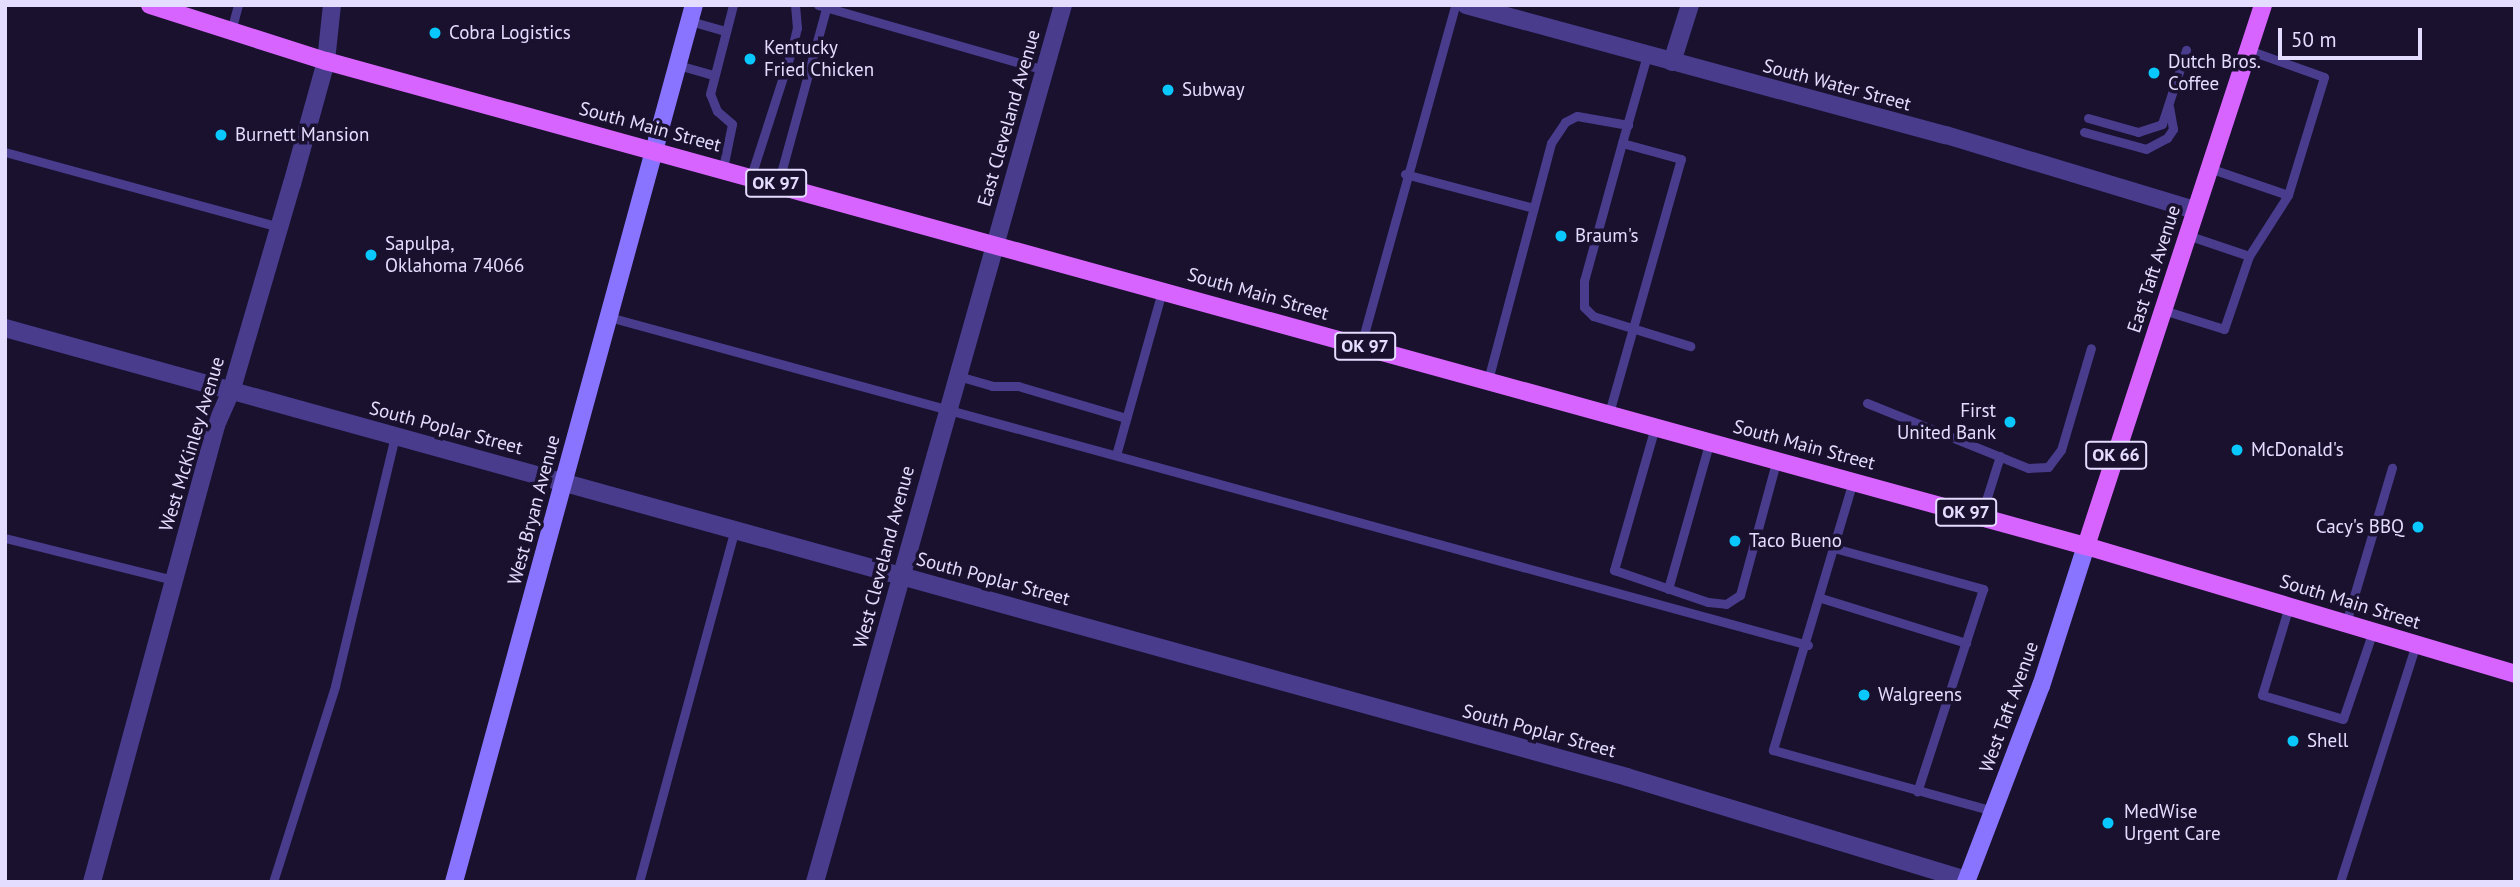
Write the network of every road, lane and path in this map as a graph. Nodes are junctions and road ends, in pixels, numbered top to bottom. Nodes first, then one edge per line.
1 (150, 5) edge
2 (238, 5) edge
3 (332, 5) edge
4 (733, 5) edge
5 (794, 5) edge
6 (1063, 5) edge
7 (1455, 5) edge
8 (1466, 5) edge
9 (1690, 5) edge
10 (2263, 5) edge
11 (822, 6) edge
12 (692, 13) edge
13 (231, 31) junction
14 (726, 31) junction
15 (2186, 50) dead end
16 (2248, 50) junction
17 (1647, 55) junction
18 (326, 61) junction
19 (1672, 62) junction
20 (678, 65) junction
21 (1045, 70) junction
22 (714, 75) junction
23 (2168, 105) junction
24 (2088, 118) dead end
25 (1628, 125) junction
26 (2084, 132) dead end
27 (1622, 143) junction
28 (655, 150) junction
29 (5, 152) edge
30 (723, 168) junction
31 (2209, 168) junction
32 (1405, 174) junction
33 (751, 176) junction
34 (779, 184) junction
35 (2288, 195) junction
36 (1534, 208) junction
37 (2195, 210) junction
38 (281, 227) junction
39 (2187, 235) junction
40 (993, 243) junction
41 (2249, 256) junction
42 (1163, 290) junction
43 (2163, 310) junction
44 (609, 317) junction
45 (5, 327) edge
46 (1633, 329) junction
47 (1361, 345) junction
48 (1690, 346) dead end
49 (2091, 348) dead end
50 (956, 376) junction
51 (1488, 380) junction
52 (231, 392) junction
53 (1867, 403) dead end
54 (947, 407) junction
55 (1609, 413) junction
56 (1126, 418) junction
57 (1655, 426) junction
58 (395, 436) junction
59 (1710, 441) junction
60 (1116, 455) junction
61 (2000, 456) junction
62 (1777, 459) junction
63 (2392, 468) dead end
64 (1854, 480) junction
65 (564, 481) junction
66 (1981, 516) junction
67 (734, 533) junction
68 (6, 540) edge
69 (2086, 545) junction
70 (1835, 548) junction
71 (901, 576) junction
72 (174, 580) junction
73 (1668, 589) junction
74 (1821, 598) junction
75 (2289, 606) junction
76 (2346, 623) junction
77 (2373, 632) junction
78 (1966, 643) junction
79 (1808, 645) junction
80 (2416, 645) junction
81 (2515, 674) edge
82 (1917, 792) junction
83 (1991, 817) junction
84 (1966, 881) edge
85 (92, 882) edge
86 (273, 882) edge
87 (454, 882) edge
88 (639, 882) edge
89 (815, 882) edge
90 (2340, 882) edge

1 - 13 main road, South Main Street / OK 97
2 - 13 lane
3 - 18 street, West McKinley Avenue
4 - 14 lane
5 - 33 lane
6 - 21 street, East Cleveland Avenue
7 - 32 lane
8 - 17 street, South Water Street
9 - 19 street
10 - 16 main road, East Taft Avenue / OK 66
11 - 21 lane
11 - 34 lane
12 - 14 lane
12 - 20 street, West Bryan Avenue
13 - 18 main road, South Main Street / OK 97
14 - 22 lane
15 - 23 lane
16 - 31 main road, East Taft Avenue / OK 66
16 - 35 lane
17 - 19 street, South Water Street
17 - 25 lane
18 - 28 main road, South Main Street / OK 97
18 - 38 street, West McKinley Avenue
19 - 37 street, South Water Street
20 - 22 lane
20 - 28 street, West Bryan Avenue
21 - 40 street, East Cleveland Avenue
22 - 30 lane
23 - 24 lane
23 - 26 lane
25 - 27 lane
25 - 36 lane
27 - 46 lane
27 - 46 lane
28 - 30 main road, South Main Street / OK 97
28 - 44 street, West Bryan Avenue
29 - 38 lane
30 - 33 main road, South Main Street / OK 97
31 - 35 lane
31 - 37 main road, East Taft Avenue / OK 66
32 - 36 lane
32 - 47 lane
33 - 34 main road, South Main Street / OK 97
34 - 40 main road, South Main Street / OK 97
35 - 41 lane
36 - 51 lane
37 - 39 main road, East Taft Avenue / OK 66
38 - 52 street, West McKinley Avenue
39 - 41 lane
39 - 43 main road, East Taft Avenue / OK 66
40 - 42 main road, South Main Street / OK 97
40 - 50 street, West Cleveland Avenue
41 - 43 lane
42 - 47 main road, South Main Street / OK 97
42 - 56 lane
43 - 69 main road, East Taft Avenue / OK 66
44 - 54 lane
44 - 65 street, West Bryan Avenue
45 - 52 street, South Poplar Street
46 - 48 lane
46 - 55 lane
47 - 51 main road, South Main Street / OK 97
49 - 61 lane
50 - 54 street, West Cleveland Avenue
50 - 56 lane
51 - 55 main road, South Main Street / OK 97
52 - 58 street, South Poplar Street
52 - 72 street, West McKinley Avenue
53 - 61 lane
54 - 60 lane
54 - 71 street, West Cleveland Avenue
55 - 57 main road, South Main Street / OK 97
56 - 60 lane
57 - 59 main road, South Main Street / OK 97
57 - 73 lane
58 - 65 street, South Poplar Street
58 - 86 lane
59 - 62 main road, South Main Street / OK 97
59 - 73 lane
60 - 79 lane
61 - 66 lane
62 - 64 main road, South Main Street / OK 97
62 - 73 lane
63 - 76 lane
64 - 66 main road, South Main Street / OK 97
64 - 70 lane
65 - 67 street, South Poplar Street
65 - 87 street, West Bryan Avenue
66 - 69 main road, South Main Street / OK 97
67 - 71 street, South Poplar Street
67 - 88 lane
68 - 72 lane
69 - 75 main road, South Main Street
69 - 83 street, West Taft Avenue / OK 66
70 - 74 lane
70 - 78 lane
71 - 84 street, South Poplar Street
71 - 89 street, West Cleveland Avenue
72 - 85 street, West McKinley Avenue
74 - 78 lane
74 - 79 lane
75 - 76 main road, South Main Street
75 - 77 lane
76 - 77 main road, South Main Street
77 - 80 main road, South Main Street
78 - 82 lane
79 - 82 lane
80 - 81 main road, South Main Street
80 - 90 lane
82 - 83 lane
83 - 84 street, West Taft Avenue / OK 66

